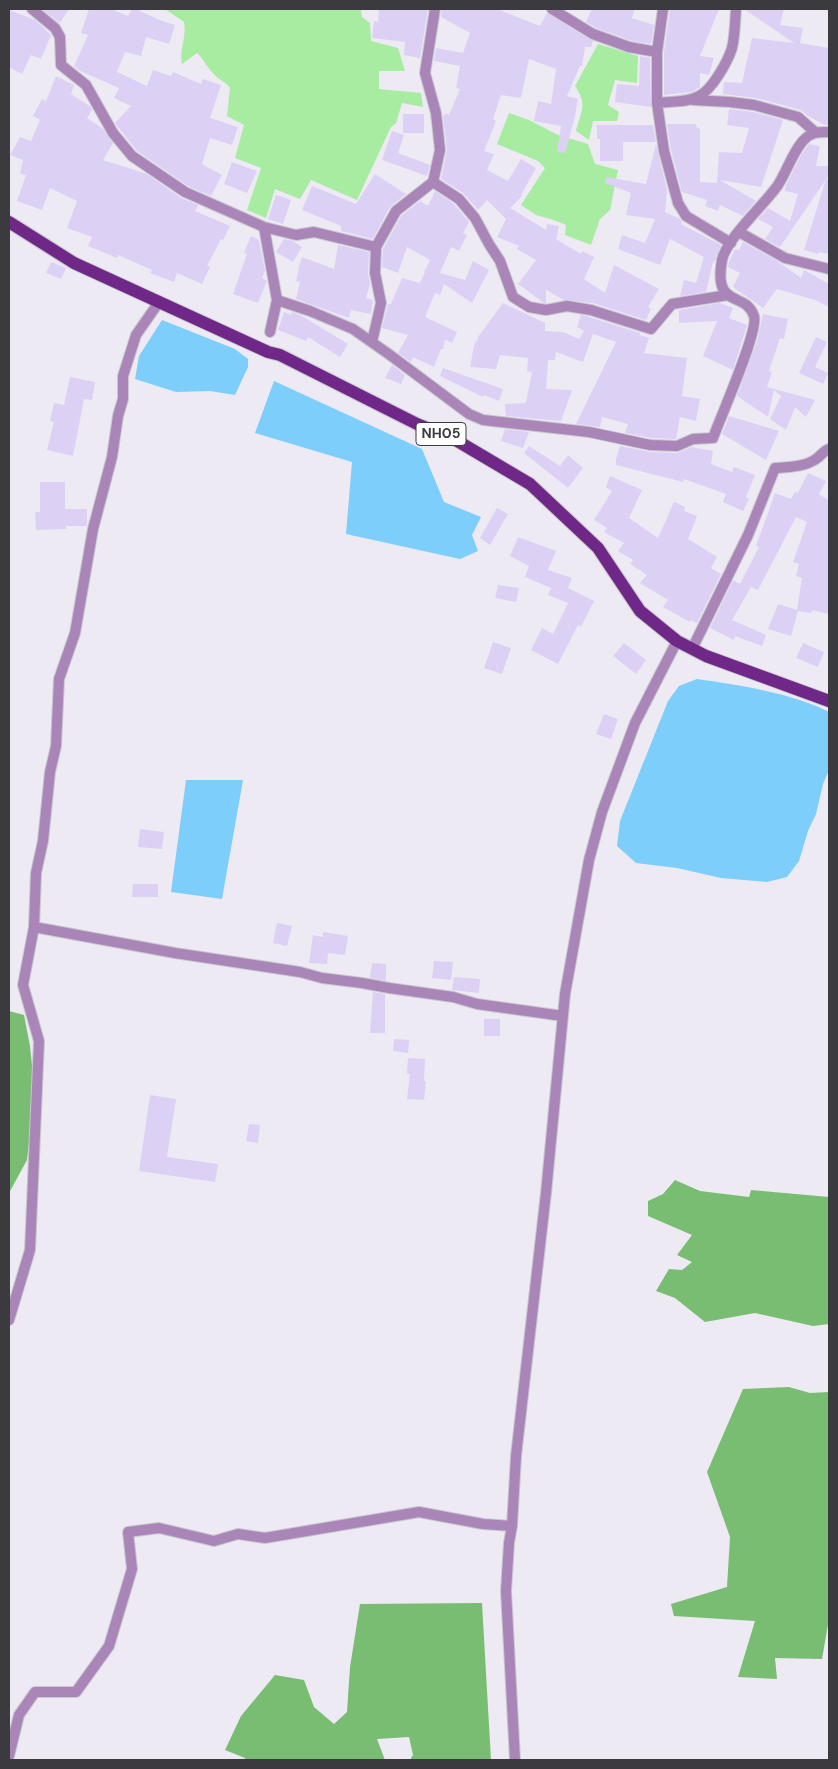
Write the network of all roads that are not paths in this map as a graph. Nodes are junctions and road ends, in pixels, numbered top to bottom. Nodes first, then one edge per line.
1 (32, 9) edge
2 (435, 9) edge
3 (552, 9) edge
4 (663, 9) edge
5 (736, 9) edge
6 (657, 52) junction
7 (688, 100) junction
8 (657, 103) junction
9 (815, 132) junction
10 (829, 132) edge
11 (433, 182) junction
12 (9, 222) edge
13 (264, 227) junction
14 (739, 232) junction
15 (731, 243) junction
16 (376, 246) junction
17 (829, 269) edge
18 (728, 295) junction
19 (277, 300) junction
20 (159, 302) junction
21 (270, 332) dead end
22 (372, 342) junction
23 (829, 449) edge
24 (676, 641) junction
25 (692, 649) junction
26 (829, 701) edge
27 (34, 927) junction
28 (563, 1016) junction
29 (9, 1320) edge
30 (512, 1526) junction
31 (9, 1756) edge
32 (515, 1760) edge

1 - 13 street
2 - 11 street
3 - 6 street
4 - 6 street
5 - 7 street
6 - 8 street
7 - 8 street
7 - 9 street
8 - 15 street
9 - 10 street
9 - 14 street
11 - 16 street
11 - 18 street
12 - 20 main road, NH05
13 - 16 street
13 - 19 street
14 - 15 street
14 - 17 street
15 - 18 street
16 - 22 street
18 - 22 street
19 - 21 street
19 - 22 street
20 - 24 main road, NH05
20 - 27 street
23 - 25 street
24 - 25 main road, NH05
24 - 28 street
25 - 26 main road, NH05
27 - 28 street
27 - 29 street
28 - 30 street
30 - 31 street
30 - 32 street

